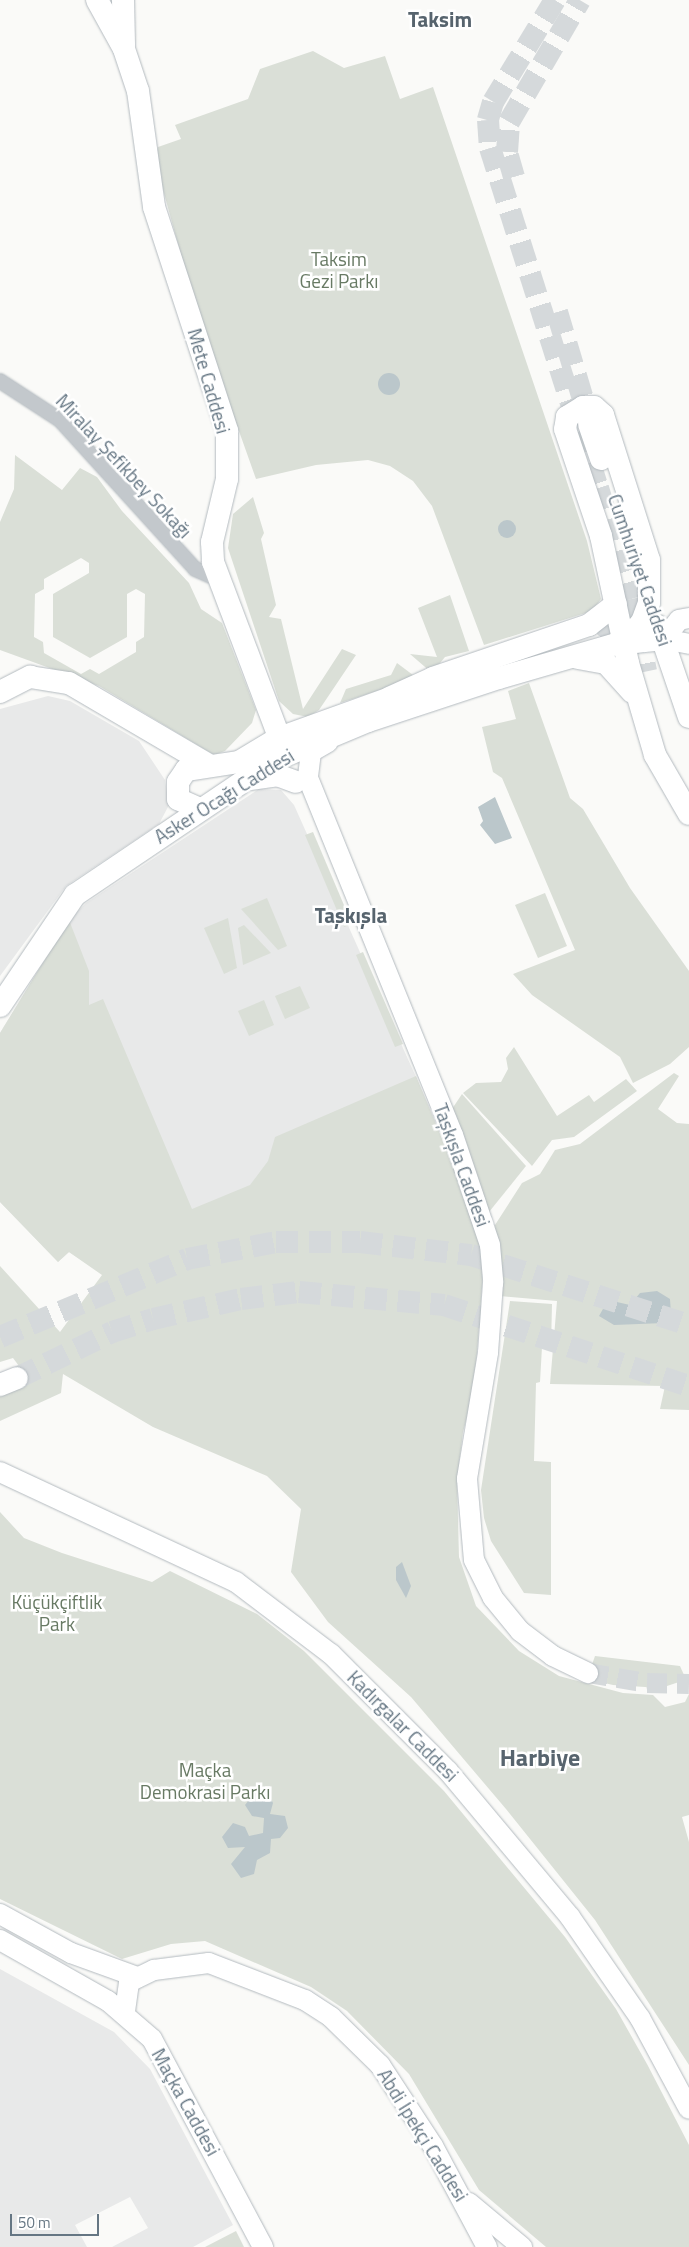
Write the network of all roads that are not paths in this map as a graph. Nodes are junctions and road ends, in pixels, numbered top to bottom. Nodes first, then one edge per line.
1 (98, 0) edge
2 (123, 0) edge
3 (124, 49) junction
4 (0, 381) edge
5 (589, 424) tunnel mouth
6 (217, 579) junction
7 (649, 603) junction
8 (616, 604) junction
9 (689, 618) edge
10 (596, 634) tunnel mouth
11 (664, 639) junction
12 (625, 642) junction
13 (689, 644) edge
14 (568, 658) junction
15 (255, 670) junction
16 (646, 670) tunnel mouth
17 (0, 692) edge
18 (389, 698) junction
19 (638, 701) junction
20 (689, 717) edge
21 (368, 721) junction
22 (315, 723) junction
23 (282, 746) junction
24 (209, 765) junction
25 (247, 769) junction
26 (296, 782) junction
27 (689, 788) edge
28 (200, 809) junction
29 (689, 814) edge
30 (365, 925) junction
31 (0, 1006) edge
32 (0, 1472) edge
33 (590, 1668) tunnel mouth
34 (0, 1914) edge
35 (0, 1940) edge
36 (133, 1979) junction
37 (117, 2006) junction
38 (689, 2109) edge
39 (463, 2198) junction
40 (263, 2247) edge
41 (487, 2247) edge
42 (522, 2247) edge

1 - 2 main road
1 - 3 main road
2 - 3 main road
3 - 6 main road, Mete Caddesi
4 - 6 street, Miralay Şefikbey Sokağı
5 - 7 main road, Cumhuriyet Caddesi
6 - 15 main road, Mete Caddesi
7 - 8 main road
7 - 11 main road, Cumhuriyet Caddesi
7 - 12 main road
8 - 12 main road
8 - 18 main road
9 - 11 main road
10 - 18 main road, Asker Ocağı Caddesi
11 - 12 main road, Asker Ocağı Caddesi
11 - 13 main road
11 - 20 main road, Cumhuriyet Caddesi
12 - 14 main road, Asker Ocağı Caddesi
12 - 19 main road
14 - 19 main road
14 - 21 main road, Asker Ocağı Caddesi
15 - 22 main road
15 - 23 main road, Mete Caddesi
15 - 25 main road
16 - 27 main road, Cumhuriyet Caddesi
17 - 24 main road
18 - 22 main road, Asker Ocağı Caddesi
19 - 29 main road
21 - 23 main road, Asker Ocağı Caddesi
21 - 30 main road, Taşkışla Caddesi
22 - 23 main road, Asker Ocağı Caddesi
23 - 25 main road, Asker Ocağı Caddesi
23 - 26 main road, Taşkışla Caddesi
24 - 25 main road, Asker Ocağı Caddesi
24 - 28 main road, Asker Ocağı Caddesi
25 - 26 main road
25 - 28 main road, Asker Ocağı Caddesi
26 - 30 main road, Taşkışla Caddesi
28 - 31 main road, Asker Ocağı Caddesi
30 - 33 main road, Taşkışla Caddesi
32 - 38 main road, Kadırgalar Caddesi
34 - 36 main road
35 - 37 main road, Maçka Caddesi
36 - 37 main road
36 - 39 main road, Abdi İpekçi Caddesi
37 - 40 main road, Maçka Caddesi
39 - 41 main road, Abdi İpekçi Caddesi
39 - 42 main road

